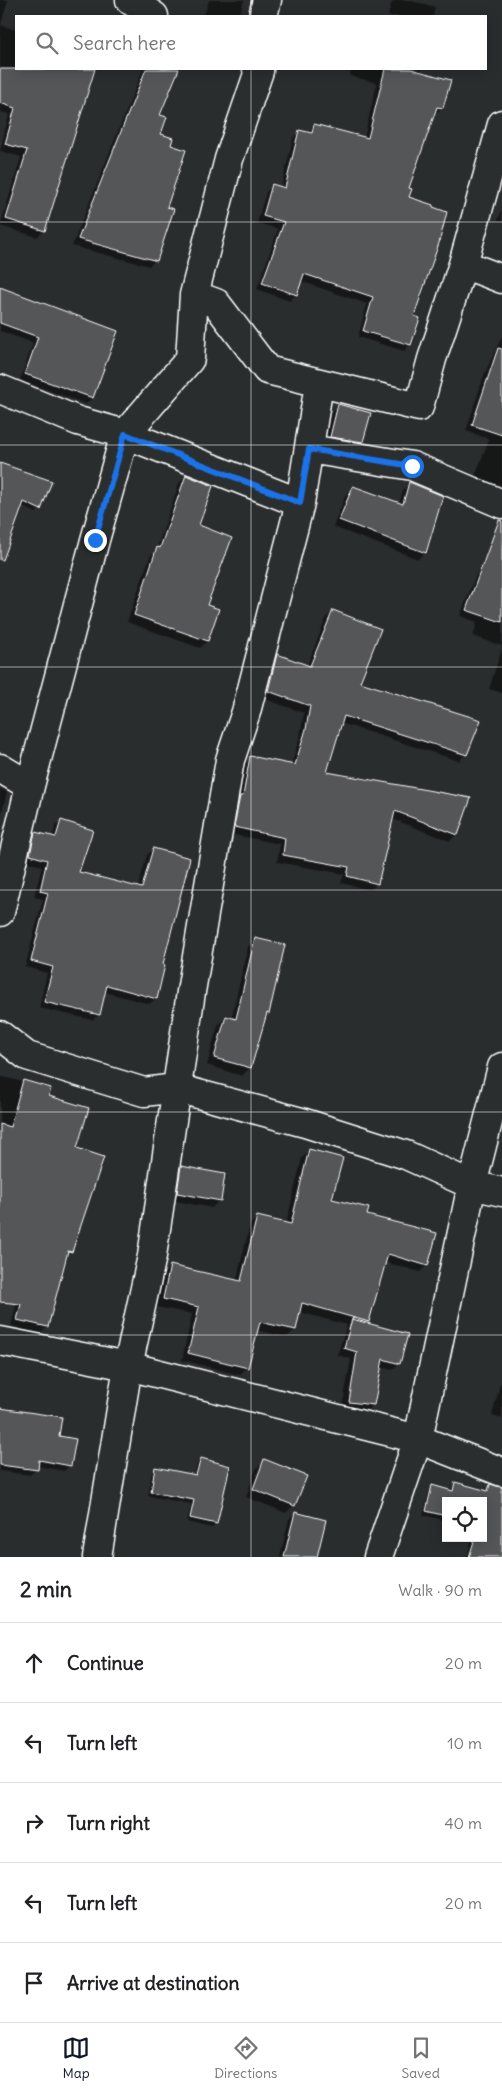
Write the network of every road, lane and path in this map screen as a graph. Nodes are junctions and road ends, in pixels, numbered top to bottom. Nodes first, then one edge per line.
1 (130, 0) edge
2 (267, 0) edge
3 (152, 15) edge
4 (262, 15) edge
5 (258, 70) edge
6 (502, 124) edge
7 (463, 264) junction
8 (502, 279) edge
9 (194, 295) junction
10 (319, 384) junction
11 (0, 389) edge
12 (125, 434) junction
13 (309, 449) junction
14 (300, 503) junction
15 (502, 504) edge
16 (0, 768) edge
17 (30, 786) junction
18 (0, 912) edge
19 (0, 1035) edge
20 (502, 1067) edge
21 (176, 1088) junction
22 (472, 1185) junction
23 (502, 1192) edge
24 (0, 1341) edge
25 (128, 1366) junction
26 (418, 1439) junction
27 (502, 1472) edge
28 (97, 1557) edge
29 (378, 1557) edge

1 - 3 street
2 - 4 street
5 - 9 street
6 - 7 street
7 - 8 street
7 - 10 street
9 - 10 street
9 - 12 street
10 - 13 street
11 - 12 street
12 - 14 street
12 - 17 street
13 - 14 street
13 - 15 street
14 - 21 street
16 - 17 street
17 - 18 street
19 - 21 street
20 - 22 street
21 - 22 street
21 - 25 street
22 - 23 street
22 - 26 street
24 - 25 street
25 - 26 street
25 - 28 street
26 - 27 street
26 - 29 street

